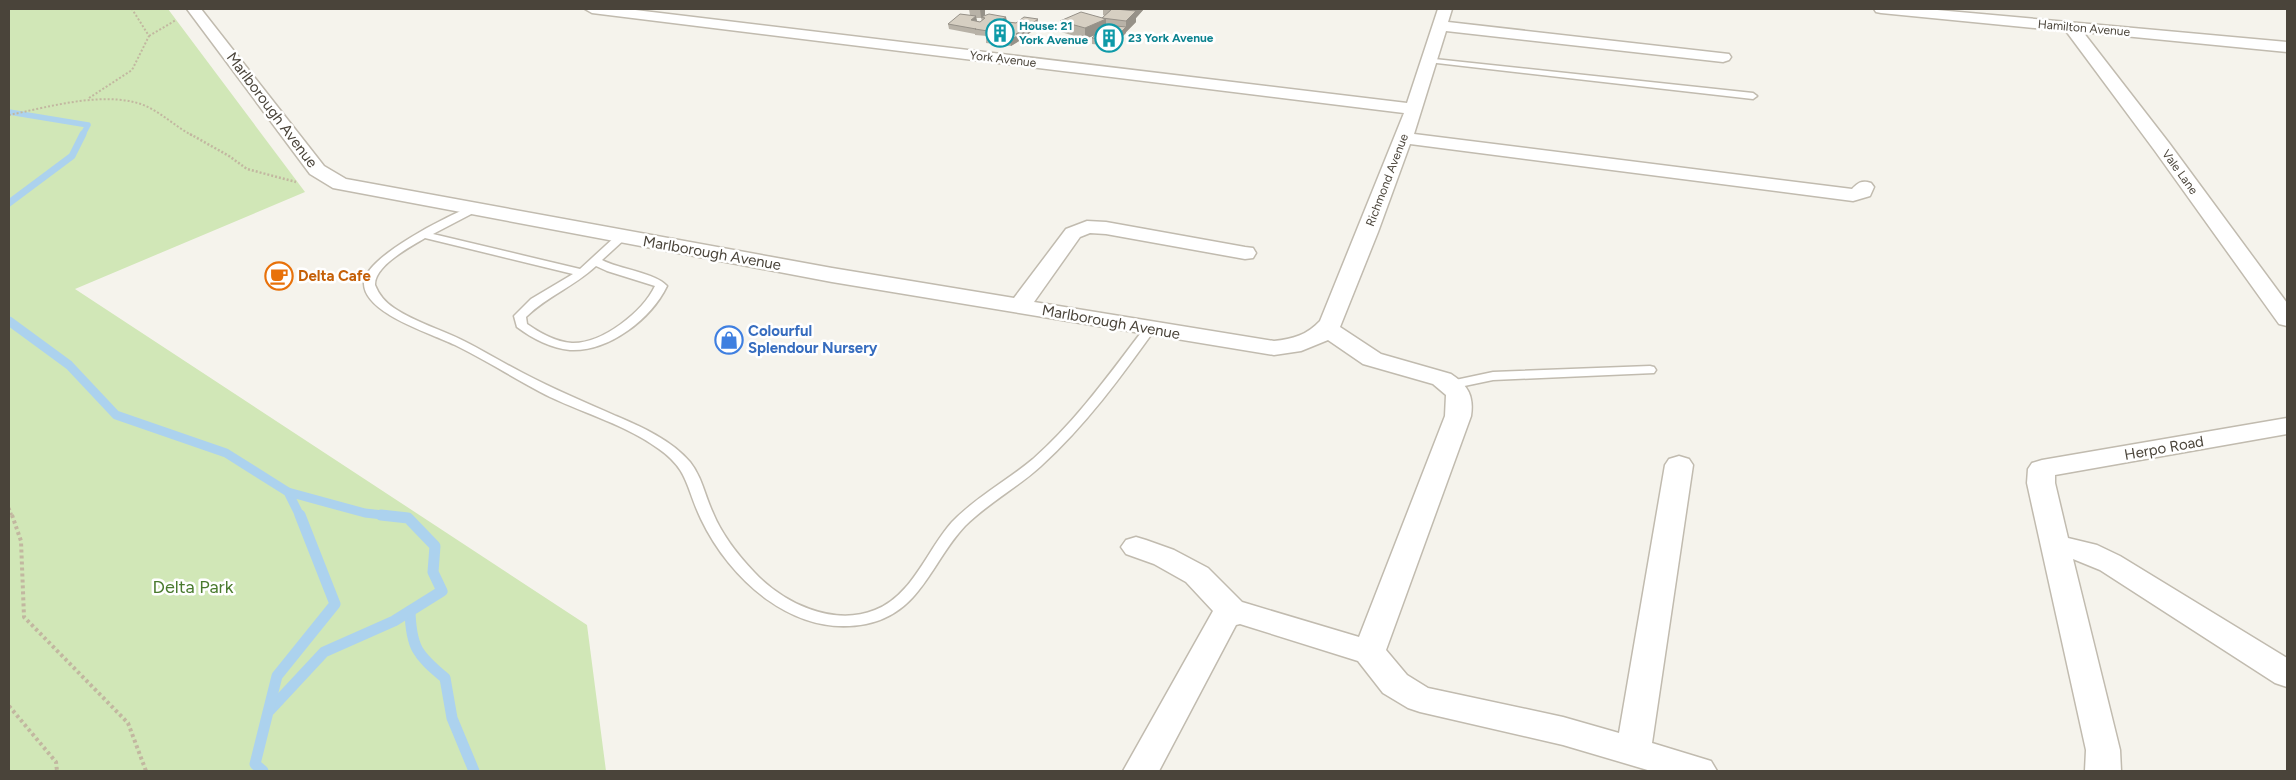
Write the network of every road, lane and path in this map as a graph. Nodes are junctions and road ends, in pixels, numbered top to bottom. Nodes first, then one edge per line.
1 (132, 9) edge
2 (194, 9) edge
3 (592, 9) edge
4 (1445, 9) edge
5 (1881, 9) edge
6 (1440, 26) junction
7 (2071, 27) junction
8 (149, 36) junction
9 (2287, 47) edge
10 (1724, 57) dead end
11 (1428, 60) junction
12 (1752, 96) dead end
13 (89, 99) junction
14 (1414, 109) junction
15 (9, 115) edge
16 (1403, 138) junction
17 (340, 184) junction
18 (1864, 187) dead end
19 (472, 209) junction
20 (424, 235) junction
21 (621, 236) junction
22 (1244, 253) dead end
23 (595, 261) junction
24 (582, 273) junction
25 (1019, 306) junction
26 (2287, 319) edge
27 (1150, 328) junction
28 (1319, 334) junction
29 (1650, 370) dead end
30 (1450, 385) junction
31 (2287, 426) edge
32 (1679, 465) dead end
33 (9, 508) edge
34 (2055, 545) junction
35 (1136, 548) dead end
36 (1234, 613) junction
37 (1369, 652) junction
38 (2287, 674) edge
39 (9, 706) edge
40 (1633, 752) junction
41 (57, 771) edge
42 (146, 771) edge
43 (1141, 771) edge
44 (1699, 771) edge
45 (2103, 771) edge

1 - 8 path
2 - 8 path
2 - 17 street, Marlborough Avenue
3 - 14 street, York Avenue
4 - 6 street, Richmond Avenue
5 - 7 street, Hamilton Avenue
6 - 10 street
6 - 11 street, Richmond Avenue
7 - 9 street, Hamilton Avenue
7 - 26 street, Vale Lane
8 - 13 path
11 - 12 lane
11 - 14 street, Richmond Avenue
13 - 15 path
13 - 17 path
14 - 16 street, Richmond Avenue
16 - 18 street
16 - 28 street, Richmond Avenue
17 - 19 street, Marlborough Avenue
19 - 20 lane
19 - 21 street, Marlborough Avenue
20 - 24 lane
20 - 27 lane
21 - 23 lane
21 - 25 street, Marlborough Avenue
22 - 25 street
23 - 24 lane
23 - 24 lane
25 - 27 street, Marlborough Avenue
27 - 28 street, Marlborough Avenue
28 - 30 street
29 - 30 lane
30 - 37 street
31 - 34 street, Herpo Road
32 - 40 street
33 - 42 path
34 - 38 street
34 - 45 street
35 - 36 street
36 - 37 street
36 - 43 street
37 - 40 street
39 - 41 path
40 - 44 street

